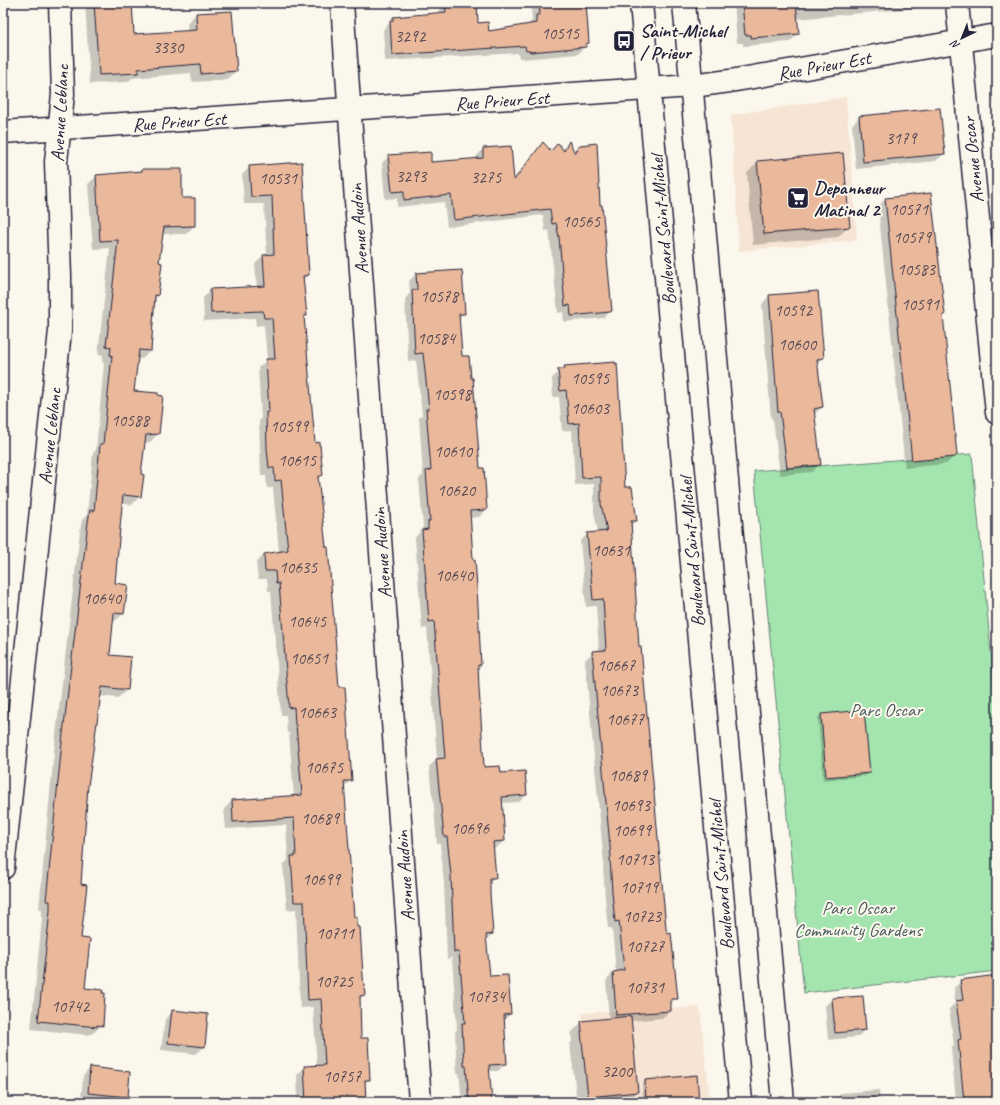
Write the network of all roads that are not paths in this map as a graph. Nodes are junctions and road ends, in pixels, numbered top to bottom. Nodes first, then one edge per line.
1 (60, 3) edge
2 (342, 3) edge
3 (642, 3) edge
4 (684, 3) edge
5 (957, 3) edge
6 (997, 35) edge
7 (960, 42) junction
8 (692, 86) junction
9 (649, 89) junction
10 (350, 110) junction
11 (60, 128) junction
12 (3, 132) edge
13 (994, 363) edge
14 (997, 413) edge
15 (3, 868) edge
16 (420, 1102) edge
17 (741, 1102) edge
18 (783, 1102) edge

1 - 11 street, Avenue Leblanc
2 - 10 street, Avenue Audoin
3 - 9 street, Boulevard Saint-Michel
4 - 8 street
5 - 7 street, Avenue Oscar
6 - 7 street, Rue Prieur Est
7 - 8 street, Rue Prieur Est
7 - 13 street, Avenue Oscar
8 - 9 street, Rue Prieur Est
8 - 18 street
9 - 10 street, Rue Prieur Est
9 - 17 street, Boulevard Saint-Michel
10 - 11 street, Rue Prieur Est
10 - 16 street, Avenue Audoin
11 - 12 street, Rue Prieur Est
11 - 15 street, Avenue Leblanc
13 - 14 street, Avenue Oscar

